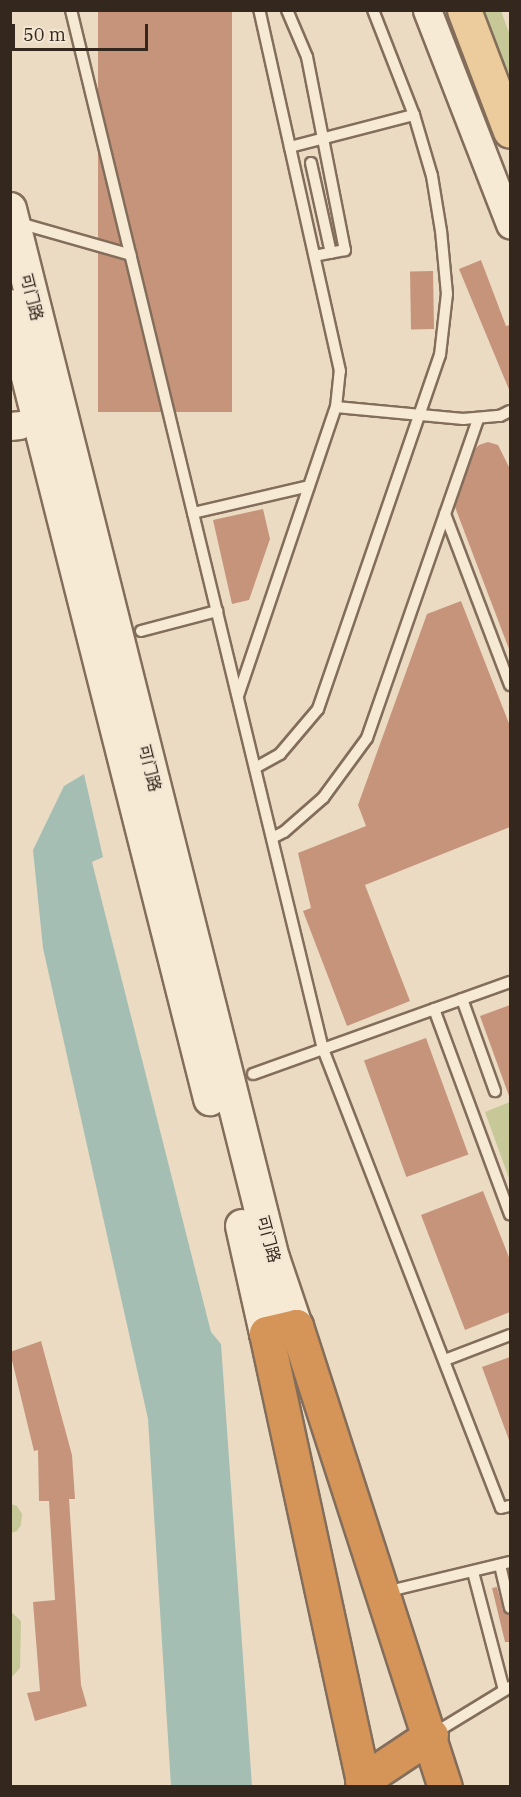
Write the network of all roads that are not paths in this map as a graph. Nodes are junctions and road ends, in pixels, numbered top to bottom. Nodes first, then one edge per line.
1 (72, 10) edge
2 (259, 10) edge
3 (287, 10) edge
4 (373, 10) edge
5 (427, 10) edge
6 (464, 10) edge
7 (414, 115) junction
8 (510, 131) edge
9 (323, 139) junction
10 (290, 147) junction
11 (311, 163) dead end
12 (12, 215) edge
13 (510, 224) edge
14 (331, 253) junction
15 (131, 255) junction
16 (315, 256) junction
17 (10, 306) edge
18 (336, 407) junction
19 (510, 411) edge
20 (420, 415) junction
21 (478, 419) junction
22 (309, 486) junction
23 (193, 513) junction
24 (445, 514) junction
25 (217, 611) junction
26 (141, 631) dead end
27 (510, 685) edge
28 (237, 696) junction
29 (255, 768) junction
30 (272, 838) junction
31 (510, 982) edge
32 (462, 999) junction
33 (434, 1009) junction
34 (323, 1049) junction
35 (253, 1074) dead end
36 (495, 1091) dead end
37 (510, 1214) edge
38 (281, 1329) junction
39 (510, 1335) edge
40 (445, 1360) junction
41 (510, 1506) edge
42 (505, 1564) edge
43 (473, 1572) junction
44 (382, 1592) junction
45 (510, 1608) edge
46 (507, 1688) edge
47 (430, 1735) junction
48 (364, 1786) edge
49 (446, 1786) edge

1 - 15 lane
2 - 10 lane
3 - 9 lane
4 - 7 lane
5 - 13 street
6 - 8 main road
7 - 9 lane
7 - 20 lane
9 - 10 lane
9 - 14 lane
10 - 16 lane
11 - 14 lane
12 - 15 lane
12 - 38 main road, 可门路
14 - 16 lane
15 - 23 lane
16 - 18 lane
17 - 38 main road, 可门路
18 - 20 lane
18 - 22 lane
19 - 21 lane
20 - 21 lane
20 - 29 lane
21 - 24 lane
22 - 23 lane
22 - 28 lane
23 - 25 lane
24 - 27 lane
24 - 30 lane
25 - 26 lane
25 - 28 lane
28 - 29 lane
29 - 30 lane
30 - 34 lane
31 - 32 lane
32 - 33 lane
32 - 36 lane
33 - 34 lane
33 - 37 lane
34 - 35 lane
34 - 40 lane
38 - 44 highway
38 - 48 highway
39 - 40 lane
40 - 41 lane
42 - 43 lane
42 - 45 lane
43 - 44 lane
43 - 46 lane
44 - 47 highway
46 - 47 lane
47 - 48 highway
47 - 49 highway

